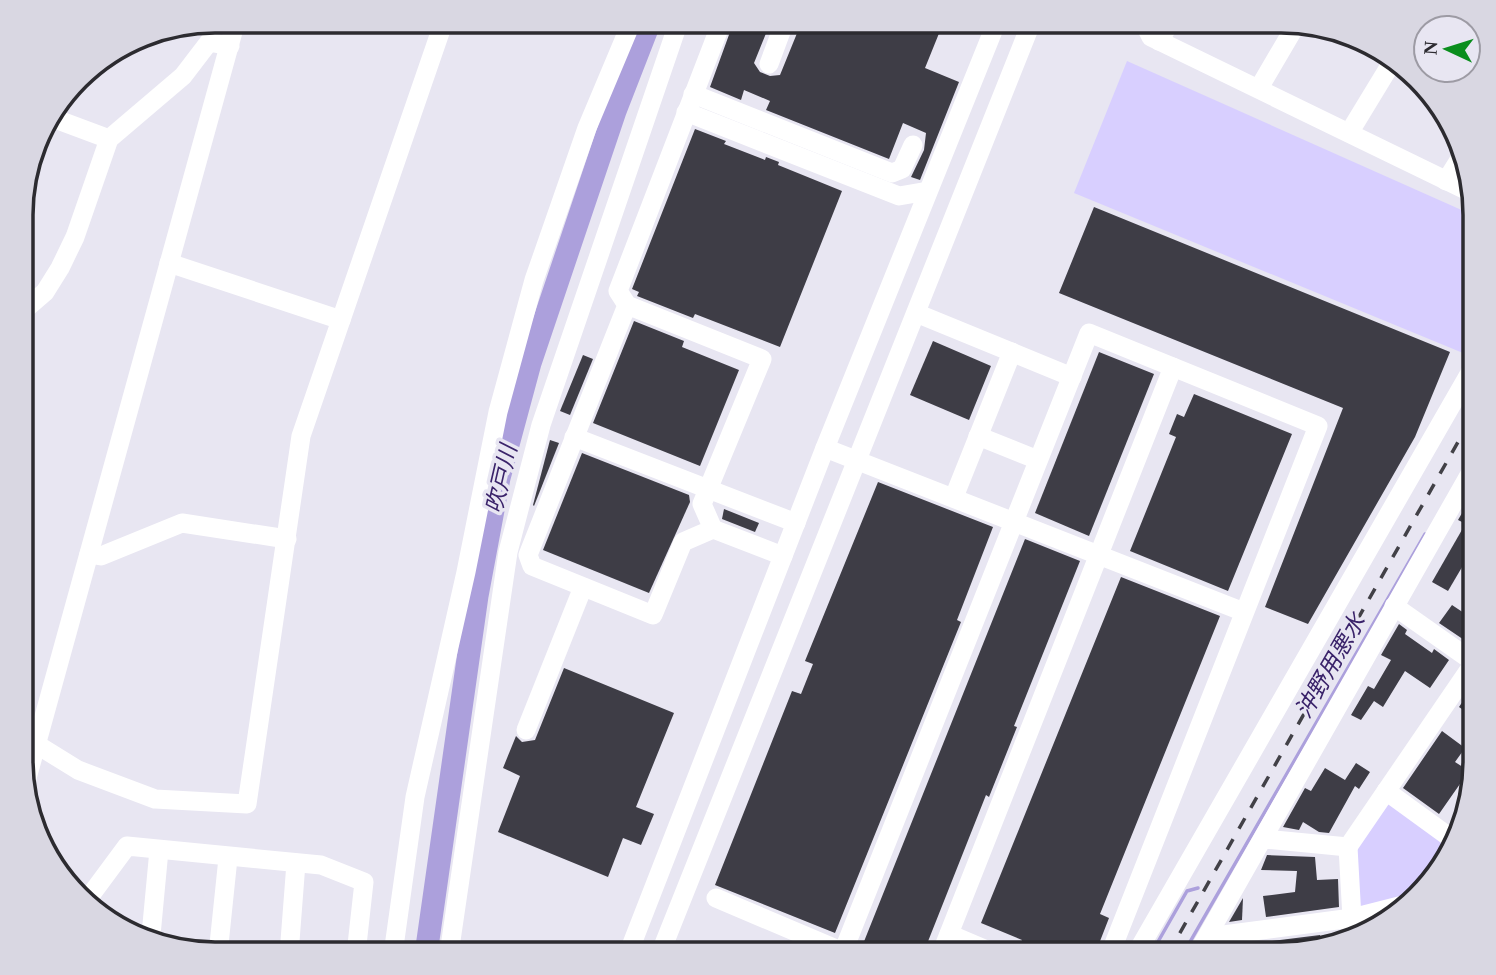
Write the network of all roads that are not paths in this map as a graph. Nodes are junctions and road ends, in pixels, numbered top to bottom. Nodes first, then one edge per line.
1 (233, 33) edge
2 (439, 33) edge
3 (627, 33) edge
4 (675, 33) edge
5 (717, 33) edge
6 (781, 33) edge
7 (992, 33) edge
8 (1027, 33) edge
9 (1149, 33) edge
10 (1164, 33) edge
11 (1291, 34) edge
12 (1159, 41) junction
13 (230, 46) junction
14 (769, 64) dead end
15 (1388, 69) edge
16 (1259, 88) junction
17 (690, 103) junction
18 (746, 116) junction
19 (60, 121) edge
20 (1349, 133) junction
21 (109, 139) junction
22 (913, 145) dead end
23 (1455, 166) edge
24 (1446, 181) junction
25 (1460, 187) edge
26 (928, 191) junction
27 (169, 263) junction
28 (33, 302) edge
29 (627, 305) junction
30 (916, 313) junction
31 (341, 320) junction
32 (1012, 352) junction
33 (1173, 367) junction
34 (1072, 377) junction
35 (1462, 388) edge
36 (978, 436) junction
37 (574, 437) junction
38 (825, 448) junction
39 (1038, 460) junction
40 (858, 461) junction
41 (708, 488) junction
42 (1462, 488) edge
43 (954, 497) junction
44 (1013, 520) junction
45 (796, 523) junction
46 (713, 529) junction
47 (287, 539) junction
48 (89, 554) junction
49 (1098, 554) junction
50 (783, 556) junction
51 (583, 587) junction
52 (1394, 606) junction
53 (1244, 612) junction
54 (1462, 654) edge
55 (1462, 680) edge
56 (526, 730) dead end
57 (33, 736) edge
58 (37, 741) junction
59 (33, 756) edge
60 (1386, 792) junction
61 (1446, 835) edge
62 (1264, 839) junction
63 (1348, 847) junction
64 (159, 850) junction
65 (228, 858) junction
66 (296, 863) junction
67 (92, 894) edge
68 (716, 898) dead end
69 (1352, 927) edge
70 (151, 930) edge
71 (949, 934) junction
72 (819, 941) edge
73 (850, 941) edge
74 (946, 941) edge
75 (966, 941) edge
76 (1115, 941) edge
77 (1143, 941) edge
78 (1205, 941) edge
79 (1236, 941) edge
80 (219, 942) edge
81 (290, 942) edge
82 (357, 942) edge
83 (395, 942) edge
84 (451, 942) edge
85 (633, 942) edge
86 (665, 942) edge

1 - 13 street
2 - 31 street
3 - 83 street
4 - 84 street
5 - 17 street
6 - 14 street
7 - 26 street
8 - 30 street
9 - 12 street
10 - 12 street
11 - 16 street
12 - 16 street
13 - 21 street
13 - 27 street
15 - 20 street
16 - 20 street
17 - 18 street
17 - 29 street
18 - 22 street
18 - 26 street
19 - 21 street
20 - 24 street
21 - 28 street
23 - 24 street
24 - 25 street
26 - 38 street
27 - 31 street
27 - 48 street
29 - 37 street
29 - 41 street
30 - 32 street
30 - 40 street
31 - 47 street
32 - 34 street
32 - 36 street
33 - 34 street
33 - 49 street
33 - 53 street
34 - 39 street
35 - 77 street
36 - 39 street
36 - 43 street
37 - 41 street
37 - 51 street
38 - 40 street
38 - 45 street
39 - 44 street
40 - 43 street
40 - 86 street
41 - 45 street
41 - 46 street
42 - 52 street
43 - 44 street
44 - 49 street
44 - 73 street
45 - 50 street
46 - 50 street
46 - 51 street
47 - 48 street
47 - 58 street
48 - 58 street
49 - 53 street
49 - 71 street
50 - 85 street
51 - 56 street
52 - 54 street
52 - 62 street
53 - 76 street
55 - 60 street
57 - 58 street
58 - 59 street
60 - 61 street
60 - 63 street
62 - 63 street
62 - 78 street
63 - 69 street
64 - 65 street
64 - 67 street
64 - 70 street
65 - 66 street
65 - 80 street
66 - 81 street
66 - 82 street
68 - 72 street
69 - 79 street
71 - 74 street
71 - 75 street

